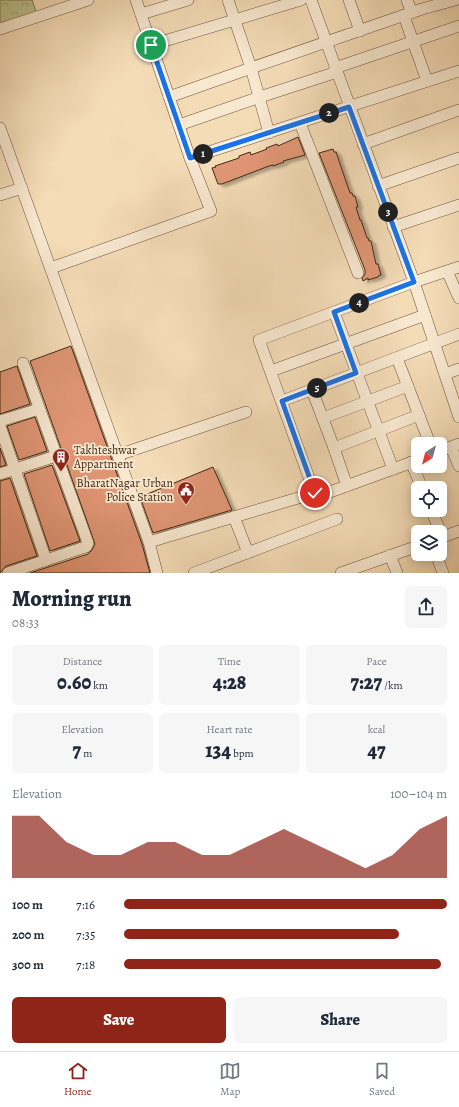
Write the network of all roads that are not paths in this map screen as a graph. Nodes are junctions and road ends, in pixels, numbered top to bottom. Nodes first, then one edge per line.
1 (88, 0) edge
2 (136, 0) edge
3 (188, 0) edge
4 (228, 0) edge
5 (301, 0) edge
6 (311, 0) edge
7 (349, 0) edge
8 (407, 0) edge
9 (452, 0) edge
10 (141, 14) junction
11 (408, 14) junction
12 (235, 20) junction
13 (459, 26) edge
14 (0, 29) edge
15 (360, 31) junction
16 (412, 41) junction
17 (326, 43) junction
18 (151, 45) junction
19 (251, 68) junction
20 (336, 70) junction
21 (459, 71) edge
22 (427, 81) junction
23 (169, 97) junction
24 (259, 97) junction
25 (349, 107) junction
26 (459, 110) edge
27 (300, 123) junction
28 (179, 125) junction
29 (0, 128) edge
30 (269, 133) junction
31 (363, 144) junction
32 (190, 158) junction
33 (459, 158) edge
34 (378, 186) junction
35 (22, 188) junction
36 (0, 195) edge
37 (459, 205) edge
38 (393, 227) junction
39 (459, 267) edge
40 (51, 268) junction
41 (447, 271) junction
42 (358, 273) dead end
43 (414, 282) junction
44 (459, 298) edge
45 (334, 312) junction
46 (424, 315) junction
47 (459, 334) edge
48 (345, 344) junction
49 (434, 344) junction
50 (397, 358) junction
51 (23, 363) dead end
52 (459, 369) edge
53 (271, 371) junction
54 (356, 373) junction
55 (445, 374) junction
56 (408, 386) junction
57 (312, 390) junction
58 (282, 401) junction
59 (366, 401) junction
60 (39, 409) junction
61 (246, 412) dead end
62 (419, 415) junction
63 (459, 417) edge
64 (323, 418) junction
65 (0, 421) edge
66 (0, 426) edge
67 (378, 431) junction
68 (427, 437) edge
69 (455, 446) edge
70 (334, 448) junction
71 (118, 455) junction
72 (56, 456) junction
73 (411, 462) edge
74 (459, 466) edge
75 (15, 469) junction
76 (393, 469) junction
77 (0, 474) edge
78 (347, 486) junction
79 (315, 493) junction
80 (234, 517) junction
81 (336, 519) dead end
82 (459, 531) edge
83 (447, 535) edge
84 (150, 542) junction
85 (411, 548) edge
86 (248, 553) junction
87 (390, 555) junction
88 (46, 560) junction
89 (439, 561) edge
90 (370, 568) edge
91 (346, 572) edge
92 (8, 573) edge
93 (157, 573) edge
94 (194, 573) edge
95 (397, 573) edge
96 (443, 573) edge

1 - 14 street
2 - 10 street
3 - 10 street
4 - 12 street
5 - 12 street
6 - 17 street
7 - 15 street
8 - 11 street
9 - 11 street
10 - 18 street
11 - 15 street
11 - 16 street
12 - 18 street
12 - 19 street
13 - 16 street
15 - 17 street
16 - 20 street
16 - 22 street
17 - 19 street
17 - 20 street
18 - 23 street
19 - 23 street
19 - 24 street
20 - 24 street
20 - 25 street
21 - 22 street
22 - 25 street
23 - 28 street
24 - 28 street
24 - 30 street
25 - 27 street
25 - 31 street
26 - 31 street
27 - 30 street
27 - 42 street
28 - 32 street
29 - 35 street
30 - 32 street
31 - 34 street
32 - 40 street
33 - 34 street
34 - 38 street
35 - 36 street
35 - 40 street
37 - 38 street
38 - 43 street
39 - 41 street
40 - 71 street
41 - 43 street
41 - 44 street
43 - 45 street
43 - 46 street
45 - 48 street
45 - 53 street
46 - 48 street
46 - 49 street
47 - 49 street
48 - 53 street
48 - 54 street
49 - 50 street
49 - 55 street
50 - 54 street
50 - 56 street
51 - 60 street
52 - 55 street
53 - 58 street
54 - 57 street
54 - 59 street
55 - 63 street
56 - 59 street
56 - 62 street
57 - 58 street
57 - 64 street
58 - 79 street
59 - 64 street
59 - 67 street
60 - 65 street
60 - 72 street
61 - 71 street
62 - 67 street
62 - 68 street
64 - 70 street
66 - 75 street
67 - 70 street
67 - 76 street
69 - 74 street
70 - 78 street
71 - 84 street
72 - 75 street
72 - 88 street
73 - 76 street
75 - 77 street
75 - 88 street
76 - 78 street
78 - 79 street
79 - 80 street
80 - 84 street
80 - 86 street
81 - 86 street
82 - 83 street
84 - 93 street
85 - 87 street
86 - 94 street
87 - 90 street
87 - 95 street
88 - 92 street
89 - 96 street
90 - 91 street

